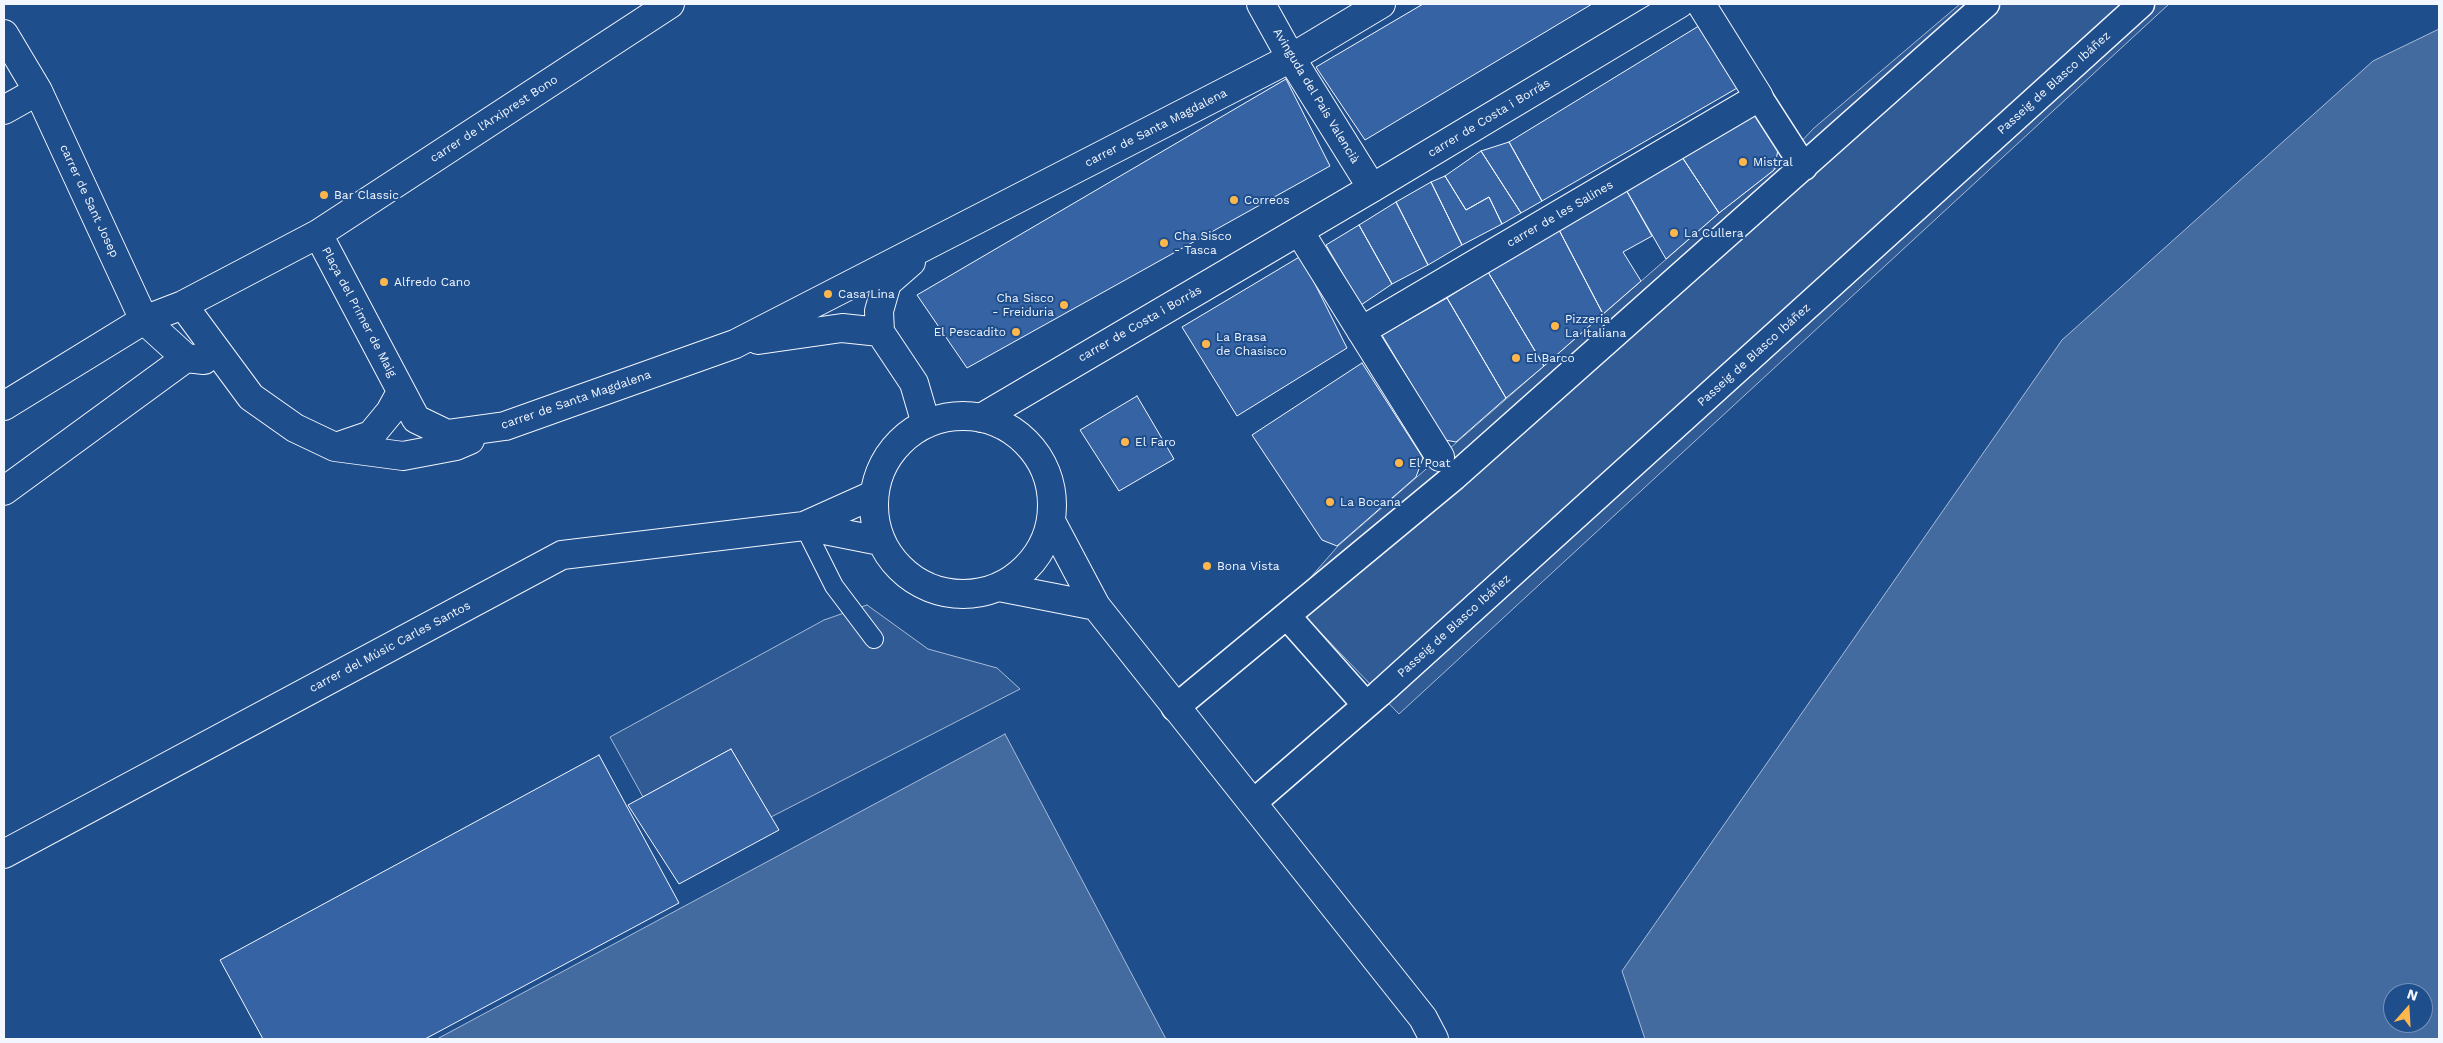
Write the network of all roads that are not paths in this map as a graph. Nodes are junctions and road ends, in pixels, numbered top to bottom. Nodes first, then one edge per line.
1 (670, 4) edge
2 (1261, 4) edge
3 (1381, 4) edge
4 (1679, 4) edge
5 (1701, 4) edge
6 (1986, 4) edge
7 (2142, 4) edge
8 (4, 34) edge
9 (1291, 58) junction
10 (38, 91) junction
11 (1759, 97) junction
12 (4, 110) edge
13 (1804, 167) junction
14 (1372, 188) junction
15 (1299, 231) junction
16 (318, 234) junction
17 (928, 246) junction
18 (183, 305) junction
19 (144, 320) junction
20 (880, 332) junction
21 (1361, 332) junction
22 (735, 344) junction
23 (186, 358) junction
24 (227, 362) junction
25 (401, 392) junction
26 (4, 406) edge
27 (981, 418) junction
28 (416, 419) joint
29 (926, 424) junction
30 (505, 426) junction
31 (335, 447) junction
32 (1447, 467) junction
33 (4, 491) edge
34 (873, 495) junction
35 (1052, 523) junction
36 (804, 526) junction
37 (880, 541) junction
38 (999, 587) junction
39 (1096, 606) junction
40 (1286, 616) junction
41 (874, 639) dead end
42 (1366, 705) junction
43 (1176, 708) junction
44 (1254, 802) junction
45 (4, 854) edge
46 (1434, 1039) edge

1 - 16 street, carrer de l'Arxiprest Bono
2 - 9 street, Avinguda del País Valencià
3 - 9 street, carrer de Santa Magdalena
4 - 14 street, carrer de Costa i Borràs
5 - 11 street
6 - 13 street
7 - 42 street, Passeig de Blasco Ibáñez
8 - 10 street, carrer de Sant Josep
9 - 14 street, Avinguda del País Valencià
9 - 17 street, carrer de Santa Magdalena
10 - 12 street
10 - 19 street, carrer de Sant Josep
11 - 13 street
11 - 21 street, carrer de les Salines
13 - 32 street
14 - 15 street, carrer de Costa i Borràs
15 - 21 street
15 - 27 street, carrer de Costa i Borràs
16 - 18 street, Plaça del Primer de Maig
16 - 25 street, Plaça del Primer de Maig
17 - 20 street, carrer de Santa Magdalena
17 - 22 street, carrer de Santa Magdalena
18 - 19 street, Plaça del Primer de Maig
18 - 24 street
19 - 23 street, carrer de Sant Josep
19 - 26 street, Plaça del Primer de Maig
20 - 22 street, carrer de Santa Magdalena
20 - 29 street
21 - 32 street
22 - 30 street, carrer de Santa Magdalena
23 - 24 street
23 - 33 street
24 - 31 street
25 - 28 street, Plaça del Primer de Maig
25 - 31 street, Plaça del Primer de Maig
27 - 29 street
27 - 35 street
28 - 30 street, carrer de Santa Magdalena
29 - 34 street
30 - 31 street
32 - 40 street
34 - 36 street, carrer del Músic Carles Santos
34 - 37 street
35 - 38 street
35 - 39 street
36 - 37 street, carrer del Músic Carles Santos
36 - 41 lane
36 - 45 street, carrer del Músic Carles Santos
37 - 38 street
38 - 39 street
39 - 43 street
40 - 42 street
40 - 43 street
42 - 44 street, Passeig de Blasco Ibáñez
43 - 44 street
44 - 46 street

